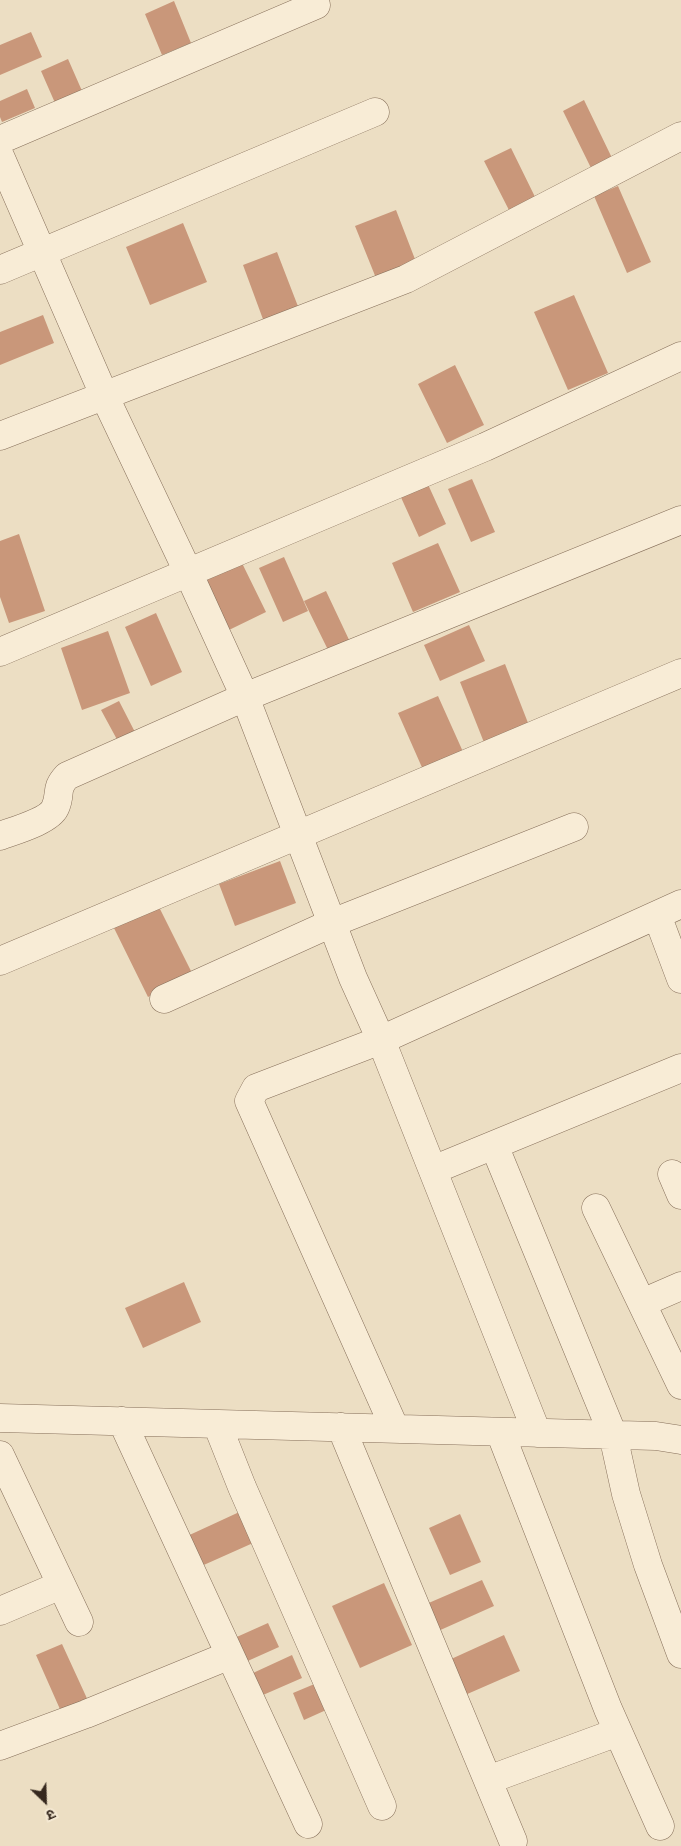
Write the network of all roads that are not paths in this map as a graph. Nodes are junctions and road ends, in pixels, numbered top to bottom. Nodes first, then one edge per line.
1 (316, 5) dead end
2 (375, 112) dead end
3 (681, 136) edge
4 (0, 140) edge
5 (0, 156) edge
6 (42, 253) junction
7 (0, 270) edge
8 (681, 356) edge
9 (104, 395) junction
10 (0, 436) edge
11 (681, 520) edge
12 (188, 572) junction
13 (0, 652) edge
14 (681, 673) edge
15 (245, 698) junction
16 (574, 826) dead end
17 (0, 836) edge
18 (300, 836) junction
19 (681, 904) edge
20 (657, 915) junction
21 (332, 923) junction
22 (0, 961) edge
23 (681, 979) edge
24 (164, 999) dead end
25 (381, 1040) junction
26 (681, 1068) edge
27 (494, 1145) junction
28 (433, 1170) junction
29 (596, 1208) dead end
30 (681, 1286) edge
31 (642, 1303) junction
32 (681, 1385) edge
33 (0, 1418) edge
34 (122, 1421) junction
35 (217, 1424) junction
36 (341, 1427) junction
37 (395, 1429) junction
38 (500, 1432) junction
39 (537, 1433) junction
40 (613, 1435) junction
41 (681, 1440) edge
42 (0, 1455) edge
43 (62, 1584) junction
44 (0, 1611) edge
45 (79, 1622) dead end
46 (681, 1654) edge
47 (230, 1655) junction
48 (618, 1732) junction
49 (0, 1746) edge
50 (488, 1780) junction
51 (382, 1806) dead end
52 (308, 1824) dead end
53 (660, 1826) dead end
54 (513, 1841) dead end

1 - 4 street
2 - 6 street
3 - 9 street
5 - 6 street
6 - 7 street
6 - 9 street
8 - 12 street
9 - 10 street
9 - 12 street
11 - 15 street
12 - 13 street
12 - 15 street
14 - 18 street
15 - 17 street
15 - 18 street
16 - 21 street
18 - 21 street
18 - 22 street
19 - 20 street
20 - 23 street
20 - 25 street
21 - 24 street
21 - 25 street
25 - 28 street
25 - 37 street
26 - 27 street
27 - 28 street
27 - 40 street
28 - 39 street
29 - 31 street
30 - 31 street
31 - 32 street
33 - 34 street
34 - 35 street
34 - 47 street
35 - 36 street
35 - 51 street
36 - 37 street
36 - 50 street
37 - 38 street
38 - 39 street
38 - 48 street
39 - 40 street
40 - 41 street
40 - 46 street
42 - 43 street
43 - 44 street
43 - 45 street
47 - 49 street
47 - 52 street
48 - 50 street
48 - 53 street
50 - 54 street

